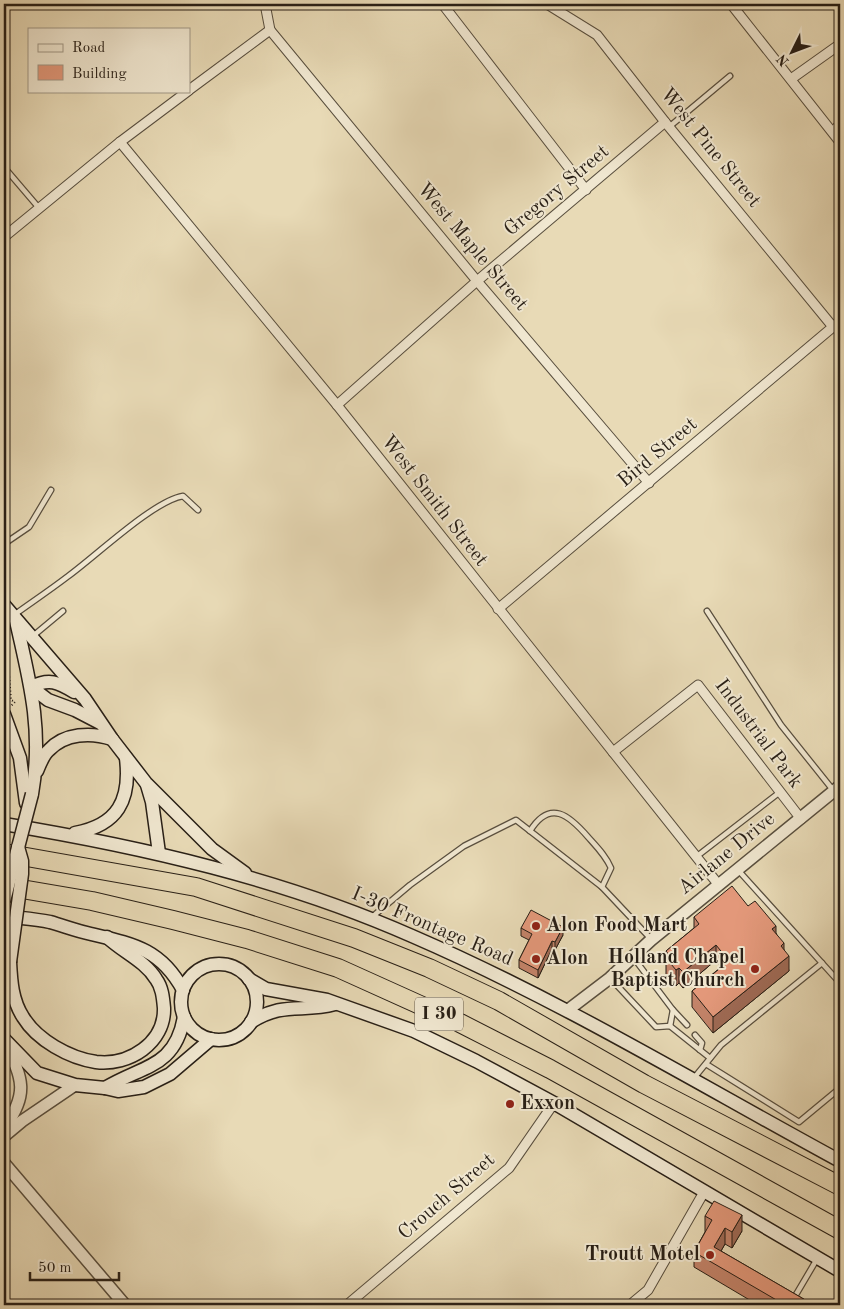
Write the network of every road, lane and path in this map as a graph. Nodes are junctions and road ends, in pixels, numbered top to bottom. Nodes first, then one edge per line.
1 (265, 4) edge
2 (445, 4) edge
3 (547, 4) edge
4 (731, 4) edge
5 (270, 30) junction
6 (840, 49) edge
7 (730, 76) dead end
8 (790, 79) junction
9 (190, 90) edge
10 (187, 92) edge
11 (840, 124) edge
12 (667, 125) junction
13 (833, 132) junction
14 (120, 142) junction
15 (840, 142) edge
16 (4, 167) edge
17 (586, 190) junction
18 (39, 208) junction
19 (4, 237) edge
20 (477, 281) junction
21 (837, 324) edge
22 (337, 406) junction
23 (649, 483) junction
24 (52, 490) dead end
25 (198, 510) dead end
26 (4, 544) edge
27 (4, 605) edge
28 (498, 609) junction
29 (63, 611) dead end
30 (707, 611) dead end
31 (14, 617) junction
32 (32, 636) junction
33 (4, 660) edge
34 (31, 687) junction
35 (85, 699) junction
36 (7, 710) edge
37 (104, 724) junction
38 (112, 739) junction
39 (613, 752) junction
40 (126, 756) junction
41 (35, 773) junction
42 (146, 783) junction
43 (837, 788) edge
44 (780, 792) junction
45 (26, 815) junction
46 (801, 819) junction
47 (4, 824) edge
48 (530, 831) junction
49 (67, 834) junction
50 (11, 850) edge
51 (159, 853) junction
52 (696, 857) junction
53 (738, 869) junction
54 (251, 878) junction
55 (718, 884) junction
56 (4, 886) edge
57 (602, 886) junction
58 (4, 901) edge
59 (4, 916) edge
60 (369, 919) junction
61 (107, 937) junction
62 (652, 940) junction
63 (632, 956) junction
64 (822, 963) junction
65 (610, 978) junction
66 (249, 979) junction
67 (840, 983) edge
68 (183, 990) junction
69 (334, 1004) junction
70 (568, 1010) junction
71 (674, 1010) junction
72 (184, 1017) junction
73 (251, 1022) junction
74 (686, 1025) dead end
75 (670, 1026) junction
76 (695, 1035) dead end
77 (211, 1039) junction
78 (4, 1040) edge
79 (700, 1050) junction
80 (710, 1058) junction
81 (706, 1064) junction
82 (692, 1081) junction
83 (75, 1085) junction
84 (105, 1088) junction
85 (840, 1088) edge
86 (554, 1103) junction
87 (4, 1129) edge
88 (4, 1136) edge
89 (840, 1161) edge
90 (5, 1170) edge
91 (840, 1186) edge
92 (704, 1192) junction
93 (840, 1230) edge
94 (817, 1258) junction
95 (840, 1271) edge
96 (125, 1305) edge
97 (347, 1305) edge
98 (630, 1305) edge
99 (804, 1305) edge

1 - 5 street
2 - 17 street
3 - 12 street, West Pine Street
4 - 8 street
5 - 9 street
5 - 20 street, West Maple Street
6 - 8 street
7 - 12 lane
8 - 13 street
10 - 14 street
11 - 13 street
12 - 17 street, Gregory Street
12 - 21 street, West Pine Street
13 - 15 street
14 - 18 street
14 - 22 street, West Smith Street
16 - 18 lane
17 - 20 street, Gregory Street
18 - 19 street
20 - 22 street, Gregory Street
20 - 23 street, West Maple Street
21 - 23 street, Bird Street
22 - 28 street, West Smith Street
23 - 28 street, Bird Street
24 - 26 lane
25 - 31 lane
27 - 31 main road
28 - 39 street, West Smith Street
29 - 32 lane
30 - 43 lane
31 - 32 main road
31 - 34 main road
32 - 35 main road
33 - 36 path
34 - 35 main road
34 - 37 main road
34 - 41 main road
35 - 37 main road
36 - 45 main road
37 - 38 main road
38 - 40 main road
38 - 41 main road
39 - 44 street, Industrial Park
39 - 52 street, West Smith Street
40 - 42 main road
40 - 49 main road
41 - 45 main road, bridge
42 - 51 main road
42 - 54 main road
43 - 46 street, Airlane Drive
44 - 46 street, Industrial Park
44 - 52 lane
45 - 50 main road, bridge
46 - 53 street, Airlane Drive
47 - 49 main road, I-30 Frontage Road
48 - 57 lane
48 - 57 lane
48 - 60 lane
49 - 51 main road, I-30 Frontage Road
50 - 58 main road, bridge
50 - 61 main road, bridge
50 - 91 highway, I 30
51 - 54 main road, I-30 Frontage Road
52 - 55 street, West Smith Street
53 - 55 street, Airlane Drive
53 - 64 lane
54 - 60 main road, I-30 Frontage Road
55 - 62 street, Airlane Drive
56 - 93 highway, I 30
57 - 62 lane
59 - 61 main road
60 - 70 main road, I-30 Frontage Road
61 - 68 main road
62 - 63 street, Airlane Drive
63 - 65 street, Airlane Drive
63 - 71 lane
64 - 67 lane
64 - 80 lane
65 - 70 street, Airlane Drive
65 - 75 lane
66 - 68 main road
66 - 69 main road
66 - 73 main road
68 - 72 main road
69 - 73 main road
69 - 86 main road
70 - 82 main road, I-30 Frontage Road
71 - 74 lane
71 - 75 lane
72 - 77 main road
72 - 84 main road
73 - 77 main road
75 - 79 lane
76 - 79 lane
77 - 84 main road
78 - 83 main road
78 - 87 street
79 - 80 lane
80 - 81 lane
81 - 82 lane
81 - 85 lane
82 - 89 main road, I-30 Frontage Road
83 - 84 main road
83 - 88 street
86 - 92 main road
86 - 97 street, Crouch Street
90 - 96 street
92 - 94 main road
92 - 98 street
94 - 95 main road
94 - 99 lane

